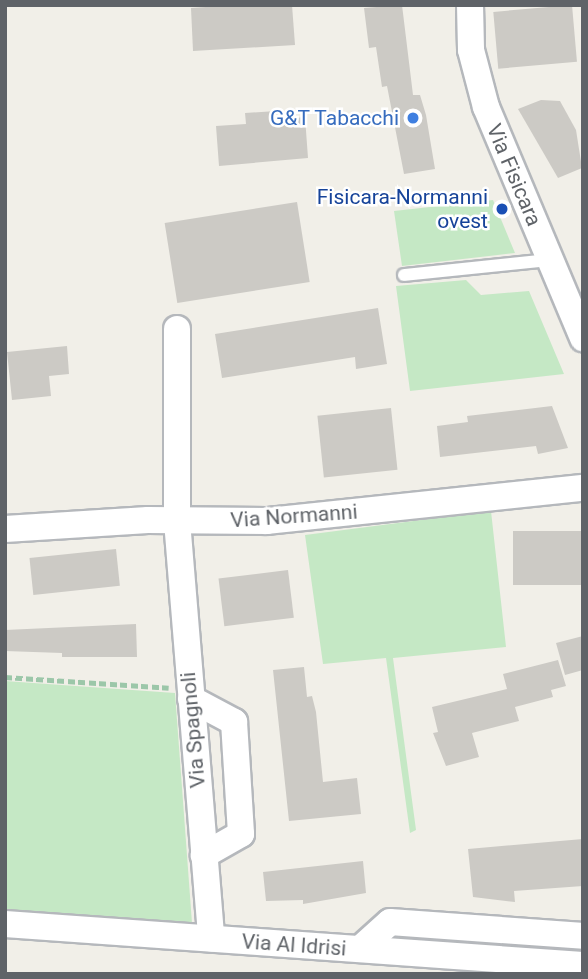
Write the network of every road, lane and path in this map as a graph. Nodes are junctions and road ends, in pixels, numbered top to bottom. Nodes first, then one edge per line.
1 (470, 5) edge
2 (550, 260) junction
3 (404, 275) dead end
4 (177, 329) dead end
5 (583, 338) edge
6 (583, 488) edge
7 (177, 521) junction
8 (5, 529) edge
9 (5, 677) edge
10 (190, 694) junction
11 (204, 855) junction
12 (5, 924) edge
13 (583, 936) edge
14 (211, 939) junction
15 (360, 949) junction
16 (583, 965) edge

1 - 2 street, Via Fisicara
2 - 3 lane
2 - 5 street, Via Fisicara
4 - 7 street, Via Spagnoli
6 - 7 street, Via Normanni
7 - 8 street, Via Normanni
7 - 10 street, Via Spagnoli
9 - 10 path
10 - 11 street, Via Spagnoli
10 - 11 street
11 - 14 street, Via Spagnoli
12 - 14 street, Via Al Idrisi
13 - 15 street
14 - 15 street, Via Al Idrisi
15 - 16 street, Via Al Idrisi

